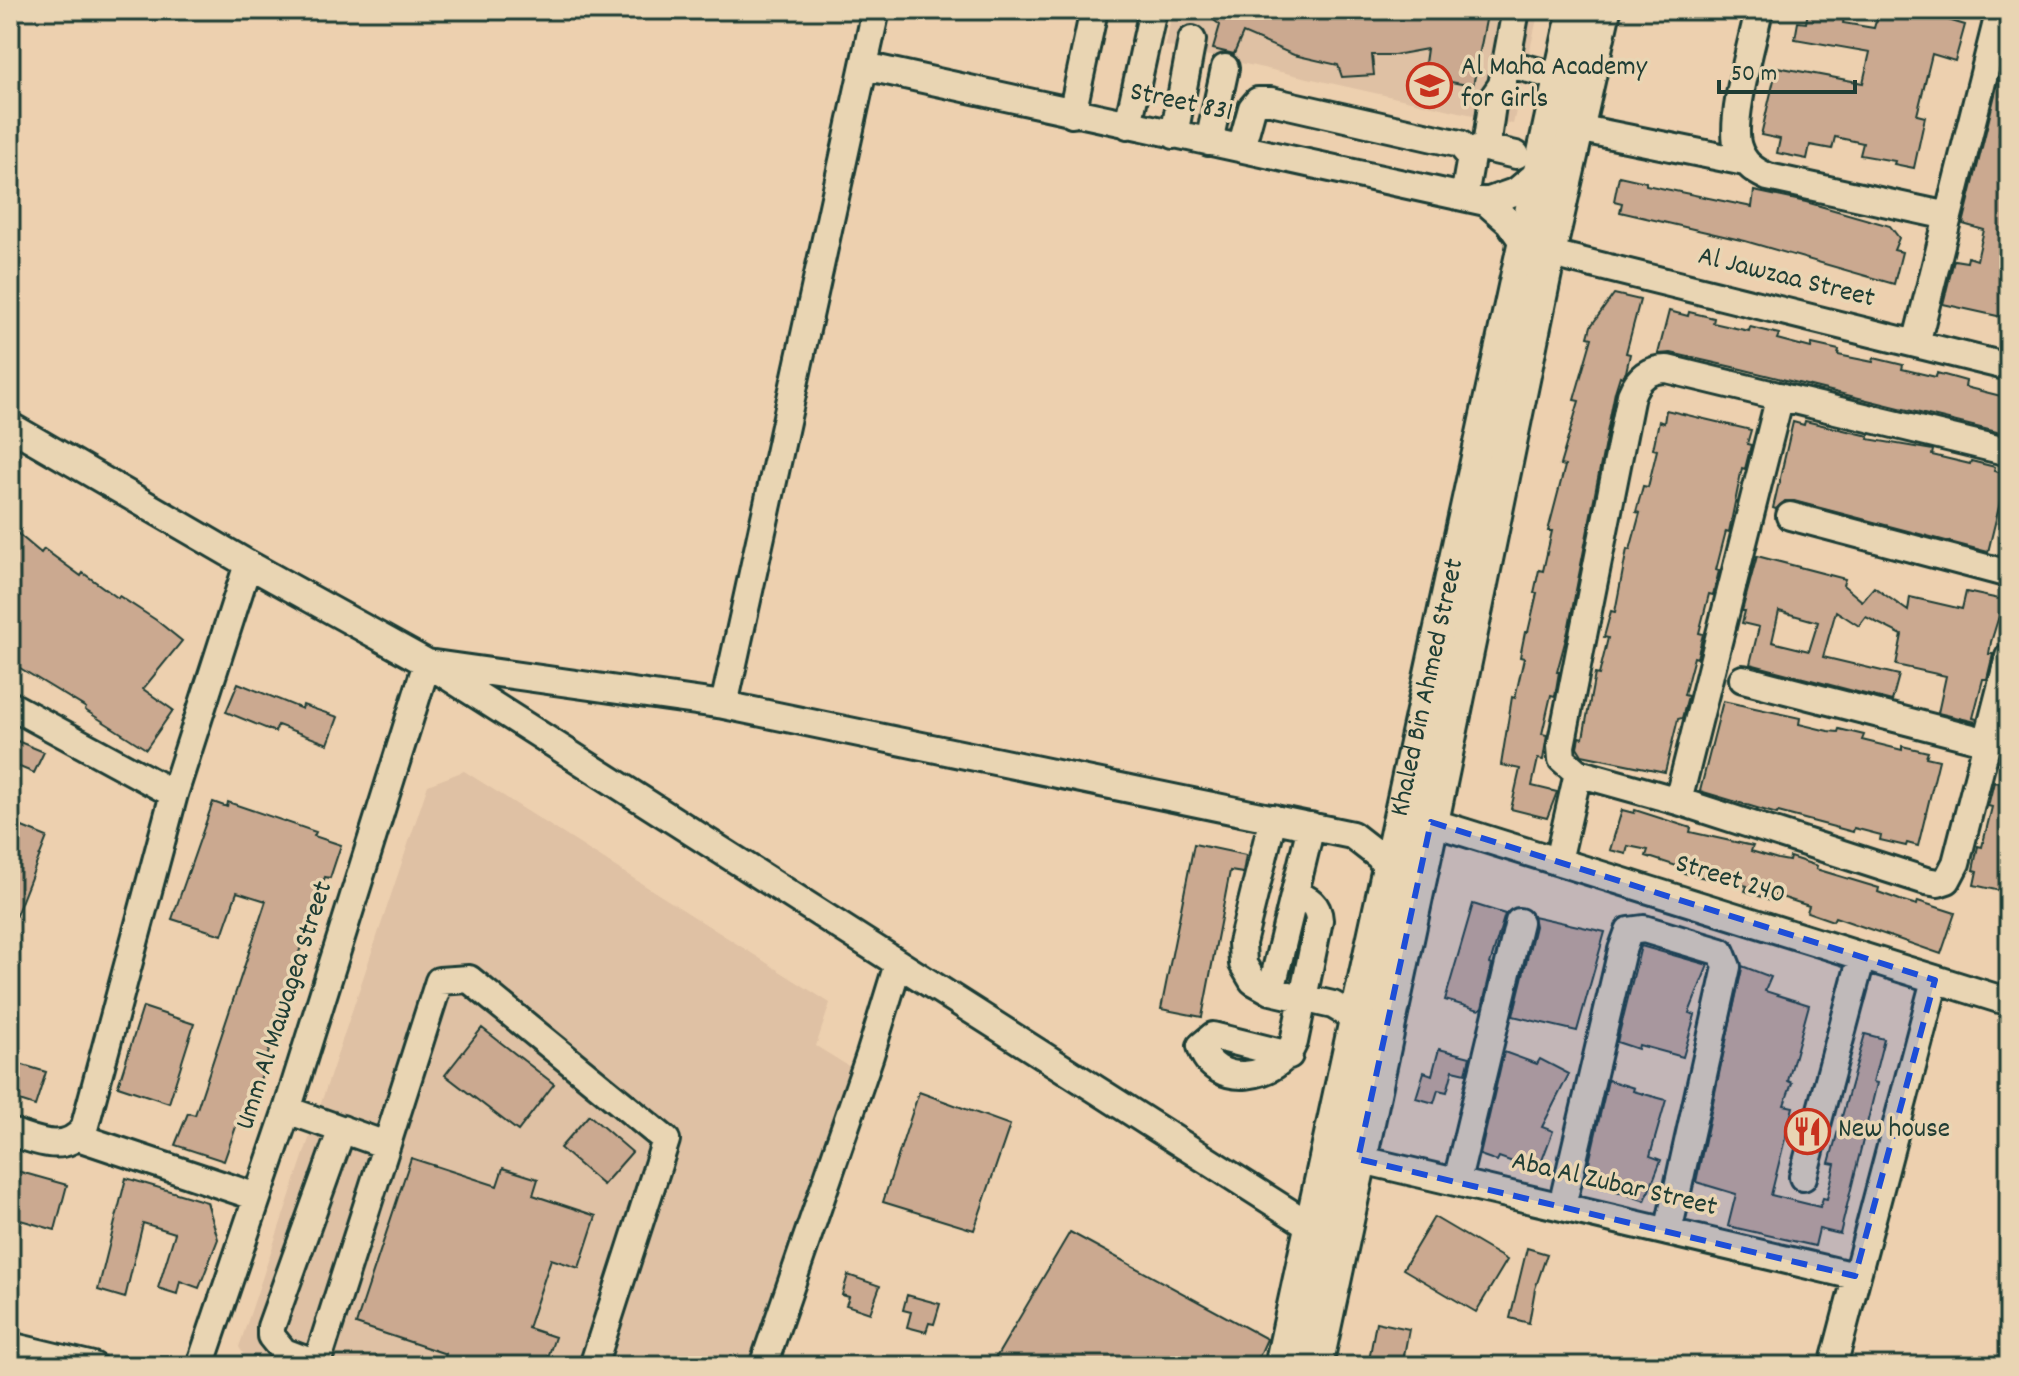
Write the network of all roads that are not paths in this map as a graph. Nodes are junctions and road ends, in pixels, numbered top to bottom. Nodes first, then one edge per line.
1 (876, 10) edge
2 (1094, 10) edge
3 (1153, 10) edge
4 (1516, 10) edge
5 (1576, 10) edge
6 (1603, 10) edge
7 (1759, 10) edge
8 (2000, 10) edge
9 (1192, 40) dead end
10 (864, 66) junction
11 (1225, 68) dead end
12 (1504, 74) junction
13 (1562, 78) junction
14 (1072, 114) junction
15 (1128, 125) junction
16 (1577, 128) junction
17 (1174, 135) junction
18 (1209, 142) junction
19 (1241, 148) junction
20 (1502, 155) junction
21 (1745, 162) junction
22 (1475, 200) junction
23 (1948, 216) junction
24 (1537, 250) junction
25 (1916, 344) junction
26 (2009, 367) edge
27 (1780, 396) junction
28 (10, 426) edge
29 (2009, 452) edge
30 (1790, 516) dead end
31 (248, 564) junction
32 (2009, 574) edge
33 (2009, 657) edge
34 (427, 663) junction
35 (1743, 679) dead end
36 (10, 705) edge
37 (724, 705) junction
38 (1988, 742) junction
39 (1578, 773) junction
40 (174, 794) junction
41 (1678, 801) junction
42 (1417, 816) junction
43 (1273, 818) junction
44 (1311, 826) junction
45 (1352, 835) junction
46 (1558, 861) junction
47 (1389, 871) junction
48 (1295, 894) junction
49 (1519, 922) dead end
50 (1862, 956) junction
51 (898, 964) junction
52 (1935, 980) junction
53 (1271, 991) junction
54 (1302, 998) junction
55 (2009, 1002) edge
56 (1357, 1019) junction
57 (1289, 1055) dead end
58 (287, 1110) junction
59 (342, 1129) junction
60 (10, 1132) edge
61 (78, 1137) junction
62 (386, 1145) junction
63 (1358, 1159) junction
64 (1803, 1177) dead end
65 (1457, 1181) junction
66 (257, 1197) junction
67 (1562, 1206) junction
68 (1312, 1227) junction
69 (1668, 1232) junction
70 (1855, 1276) junction
71 (10, 1346) edge
72 (316, 1365) edge
73 (93, 1366) edge
74 (200, 1366) edge
75 (593, 1366) edge
76 (763, 1366) edge
77 (1282, 1366) edge
78 (1315, 1366) edge
79 (1833, 1366) edge

1 - 10 street
2 - 14 street
3 - 15 street
4 - 12 street
5 - 13 main road, Khaled Bin Ahmed Street
6 - 16 main road, Khaled Bin Ahmed Street
7 - 21 street
8 - 23 street
9 - 17 street
10 - 14 street, Street 831
10 - 37 street
11 - 18 street
12 - 13 street
12 - 20 street
13 - 20 main road, Khaled Bin Ahmed Street
14 - 15 street, Street 831
15 - 17 street, Street 831
16 - 21 street
16 - 24 main road, Khaled Bin Ahmed Street
17 - 18 street, Street 831
18 - 19 street, Street 831
19 - 20 street
19 - 22 street, Street 831
20 - 22 street
20 - 22 street
20 - 24 main road, Khaled Bin Ahmed Street
21 - 23 street
22 - 24 street
23 - 25 street
24 - 25 street, Al Jawzaa Street
24 - 42 main road, Khaled Bin Ahmed Street
25 - 26 street, Al Jawzaa Street
27 - 29 street
27 - 39 street
27 - 41 street
28 - 31 street
30 - 32 street
31 - 34 street
31 - 40 street
33 - 38 street
34 - 37 street
34 - 51 street
34 - 58 street, Umm Al Mawagea Street
35 - 38 street
36 - 40 street
37 - 43 street
38 - 41 street
39 - 41 street
39 - 46 street
40 - 61 street
42 - 45 street
42 - 46 street, Street 240
42 - 47 main road, Khaled Bin Ahmed Street
42 - 63 main road, Khaled Bin Ahmed Street
43 - 44 street
43 - 53 street
44 - 45 street
44 - 48 street
45 - 47 street
46 - 50 street, Street 240
47 - 56 main road, Khaled Bin Ahmed Street
48 - 53 street
48 - 54 street
49 - 65 street
50 - 52 street, Street 240
50 - 64 street
51 - 68 street
51 - 76 street
52 - 55 street, Street 240
52 - 70 street
53 - 54 street
54 - 56 street
54 - 57 street
56 - 68 main road, Khaled Bin Ahmed Street
58 - 59 street
58 - 66 street, Umm Al Mawagea Street
59 - 62 street
59 - 72 street
60 - 61 street
61 - 66 street
62 - 72 street
62 - 75 street
63 - 65 street, Aba Al Zubar Street
63 - 78 main road, Khaled Bin Ahmed Street
65 - 67 street, Aba Al Zubar Street
66 - 74 street, Umm Al Mawagea Street
67 - 69 street, Aba Al Zubar Street
67 - 69 street
68 - 77 main road, Khaled Bin Ahmed Street
69 - 70 street, Aba Al Zubar Street
70 - 79 street
71 - 73 street

